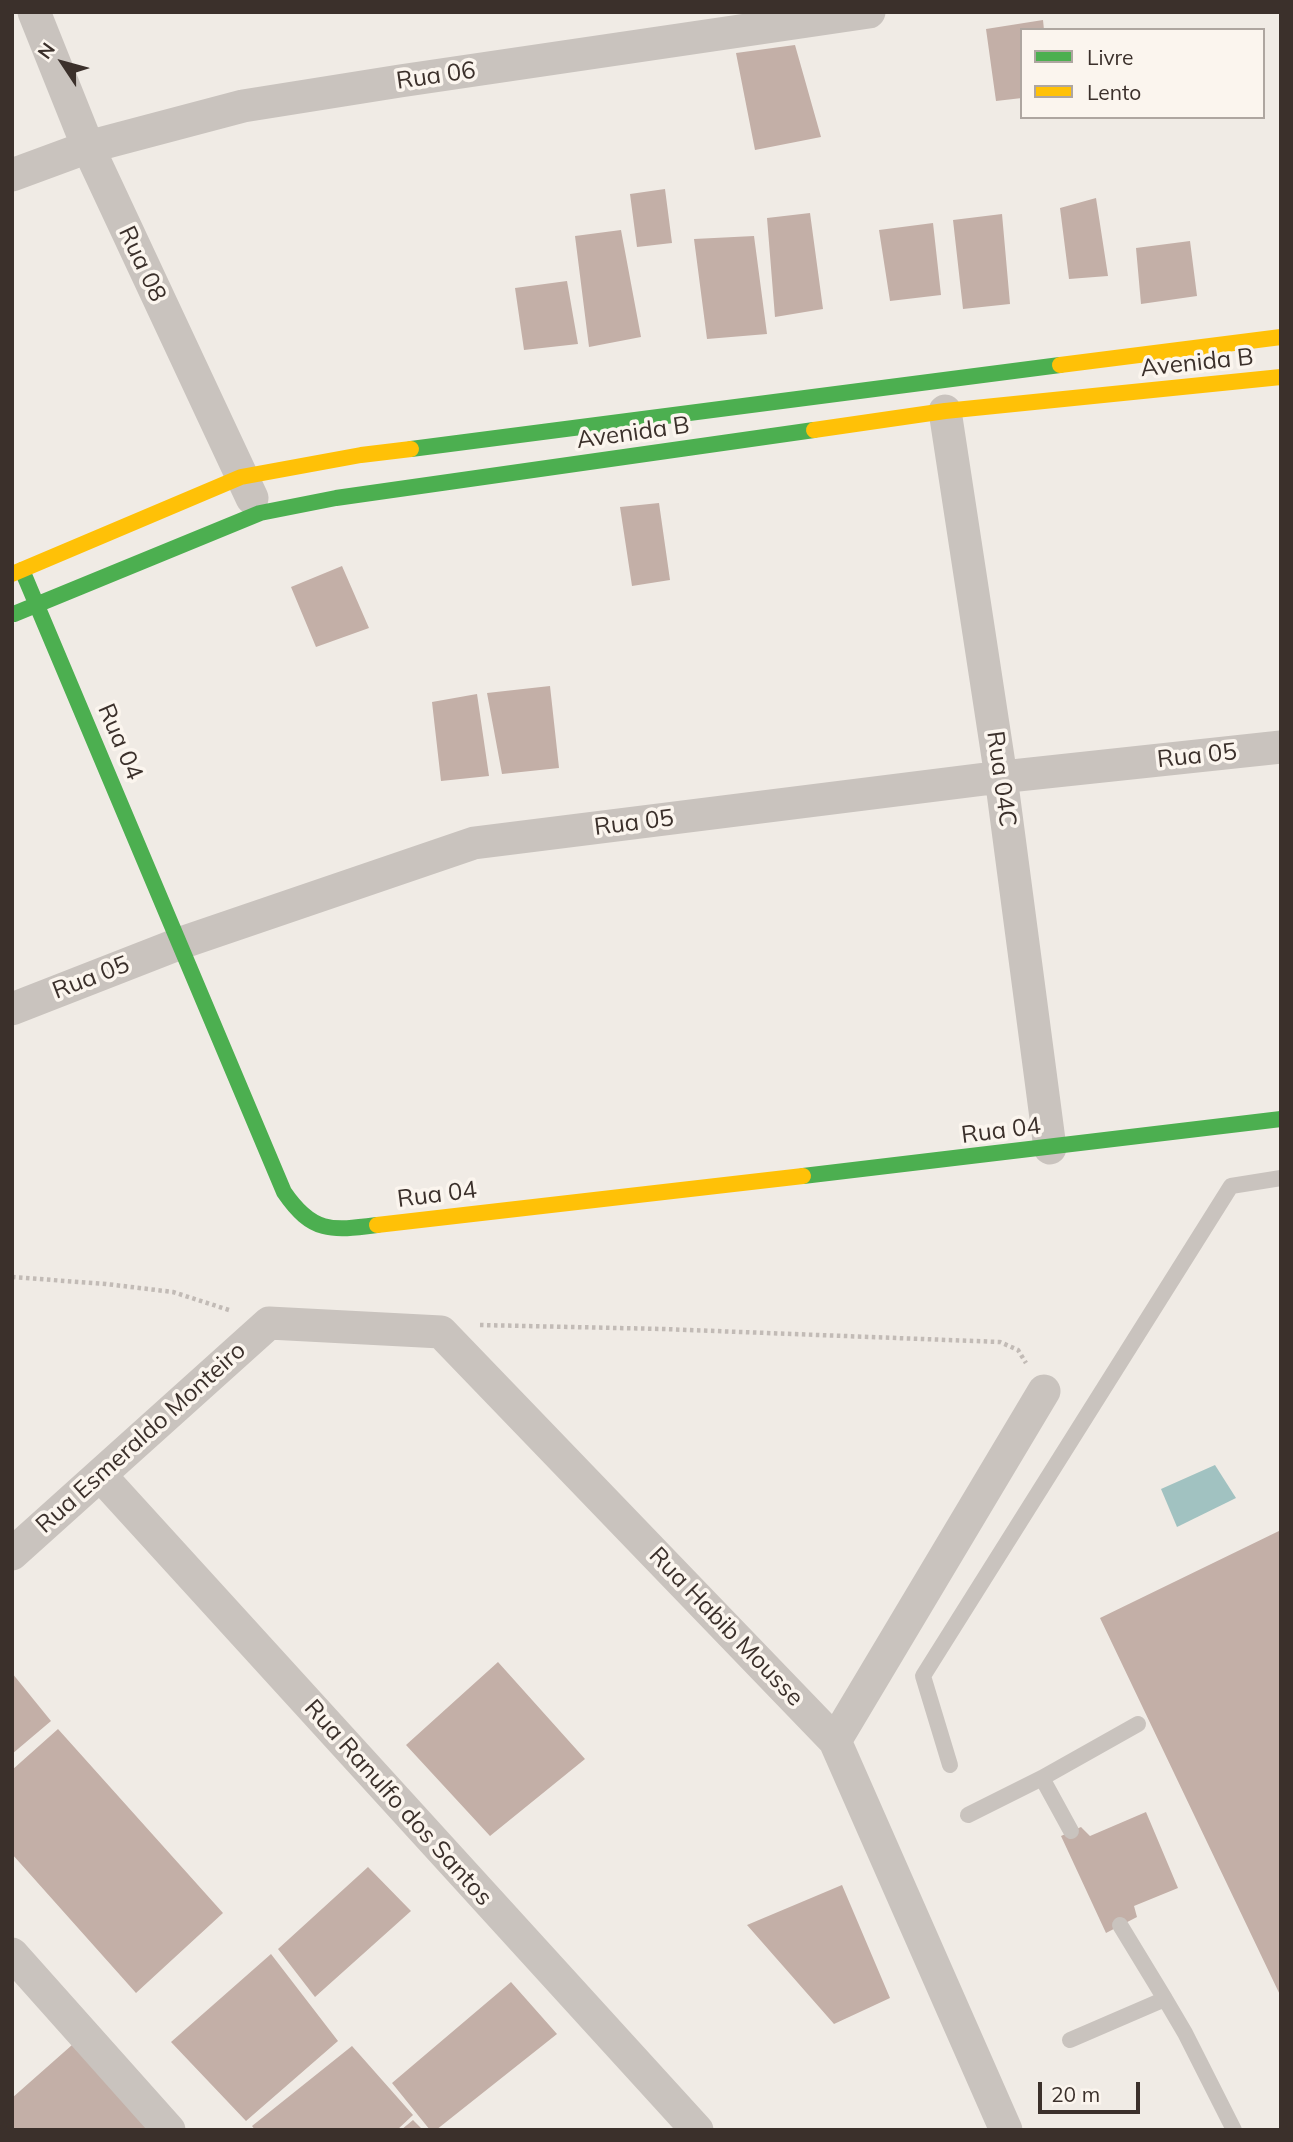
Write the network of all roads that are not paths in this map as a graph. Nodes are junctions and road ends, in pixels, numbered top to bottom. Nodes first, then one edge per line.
1 (34, 12) edge
2 (869, 12) edge
3 (88, 147) junction
4 (12, 175) edge
5 (1281, 337) edge
6 (1281, 377) edge
7 (945, 411) junction
8 (241, 477) junction
9 (260, 513) junction
10 (17, 572) edge
11 (36, 605) junction
12 (12, 614) edge
13 (1281, 747) edge
14 (1001, 777) junction
15 (181, 943) junction
16 (12, 1009) edge
17 (1281, 1119) edge
18 (1050, 1148) junction
19 (1281, 1178) edge
20 (441, 1332) joint
21 (1044, 1391) road end
22 (100, 1475) junction
23 (12, 1555) edge
24 (1138, 1724) dead end
25 (835, 1741) junction
26 (950, 1765) dead end
27 (1042, 1778) junction
28 (968, 1815) dead end
29 (1071, 1831) dead end
30 (1121, 1925) dead end
31 (12, 1954) edge
32 (1165, 1998) junction
33 (1070, 2040) dead end
34 (169, 2130) edge
35 (697, 2130) edge
36 (1006, 2130) edge
37 (1234, 2130) edge

1 - 3 street, Rua 08
2 - 3 street, Rua 06
3 - 4 street, Rua 06
3 - 8 street, Rua 08
5 - 8 street, Avenida B
6 - 7 street, Avenida B
7 - 9 street, Avenida B
7 - 14 street, Rua 04C
8 - 9 street, Rua 08
8 - 10 street, Avenida B
9 - 11 street, Avenida B
10 - 11 street, Rua 04
11 - 12 street, Avenida B
11 - 15 street, Rua 04
13 - 14 street, Rua 05
14 - 15 street, Rua 05
14 - 18 street, Rua 04C
15 - 16 street, Rua 05
15 - 18 street, Rua 04
17 - 18 street, Rua 04
19 - 26 lane
20 - 22 street, Rua Esmeraldo Monteiro
20 - 25 street, Rua Habib Mousse
21 - 25 street
22 - 23 street, Rua Esmeraldo Monteiro
22 - 35 street, Rua Ranulfo dos Santos
24 - 27 lane
25 - 36 street, Rua Habib Mousse
27 - 28 lane
27 - 29 lane
30 - 32 lane
31 - 34 street
32 - 33 lane
32 - 37 lane

